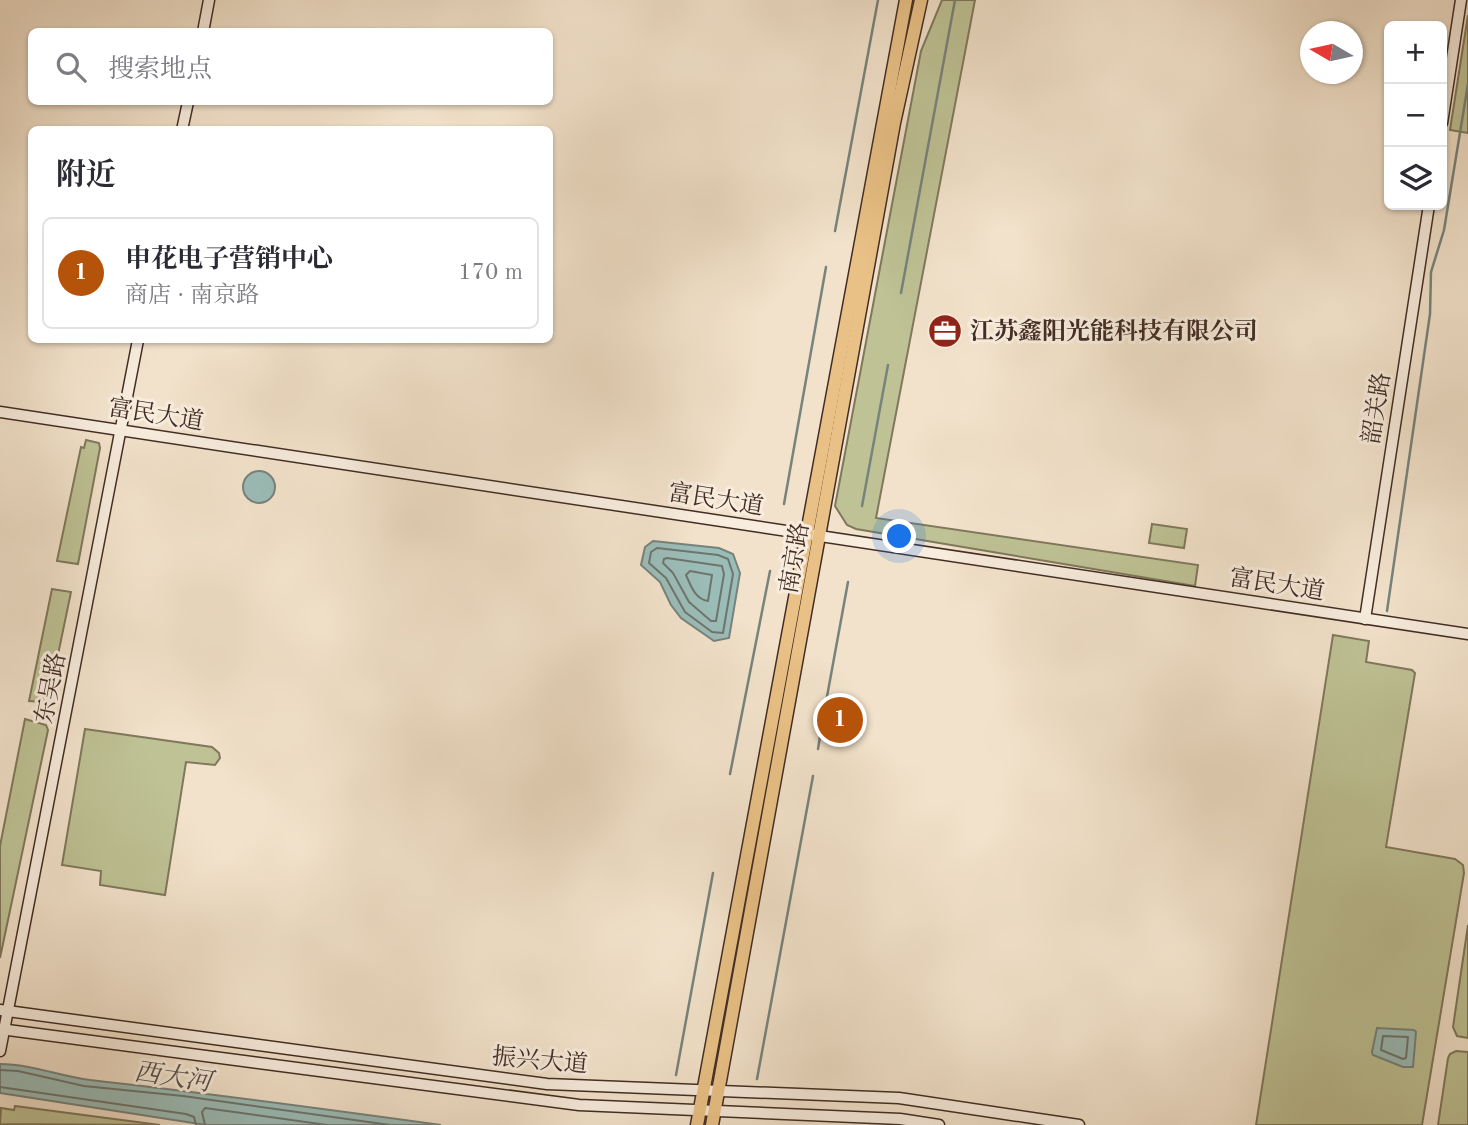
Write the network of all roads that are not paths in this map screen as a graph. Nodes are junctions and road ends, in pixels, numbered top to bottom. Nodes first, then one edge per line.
1 (209, 0) edge
2 (905, 0) edge
3 (921, 0) edge
4 (1461, 0) edge
5 (204, 28) edge
6 (1447, 91) edge
7 (187, 105) edge
8 (183, 126) edge
9 (1428, 210) edge
10 (137, 343) edge
11 (0, 412) edge
12 (119, 430) junction
13 (813, 535) junction
14 (1365, 619) junction
15 (1468, 634) edge
16 (4, 1011) edge
17 (2, 1029) edge
18 (1, 1047) edge
19 (704, 1090) junction
20 (719, 1090) junction
21 (700, 1110) junction
22 (715, 1111) junction
23 (697, 1125) edge
24 (712, 1125) edge
25 (939, 1125) edge
26 (1079, 1125) edge

1 - 5 street
2 - 13 main road, 南京路
3 - 13 main road, 南京路
4 - 6 street
7 - 8 street
9 - 14 street, 韶关路
10 - 12 street, 东吴路
11 - 12 street, 富民大道
12 - 13 street, 富民大道
12 - 16 street, 东吴路
13 - 14 street, 富民大道
13 - 19 main road, 南京路
13 - 20 main road, 南京路
14 - 15 street, 富民大道
16 - 17 street, 东吴路
16 - 19 street, 振兴大道
17 - 18 street, 东吴路
17 - 21 street, 振兴大道
19 - 20 street, 振兴大道
19 - 21 main road, 南京路
20 - 22 main road, 南京路
20 - 26 street, 振兴大道
21 - 22 street, 振兴大道
21 - 23 main road, 南京路
22 - 24 main road, 南京路
22 - 25 street, 振兴大道

